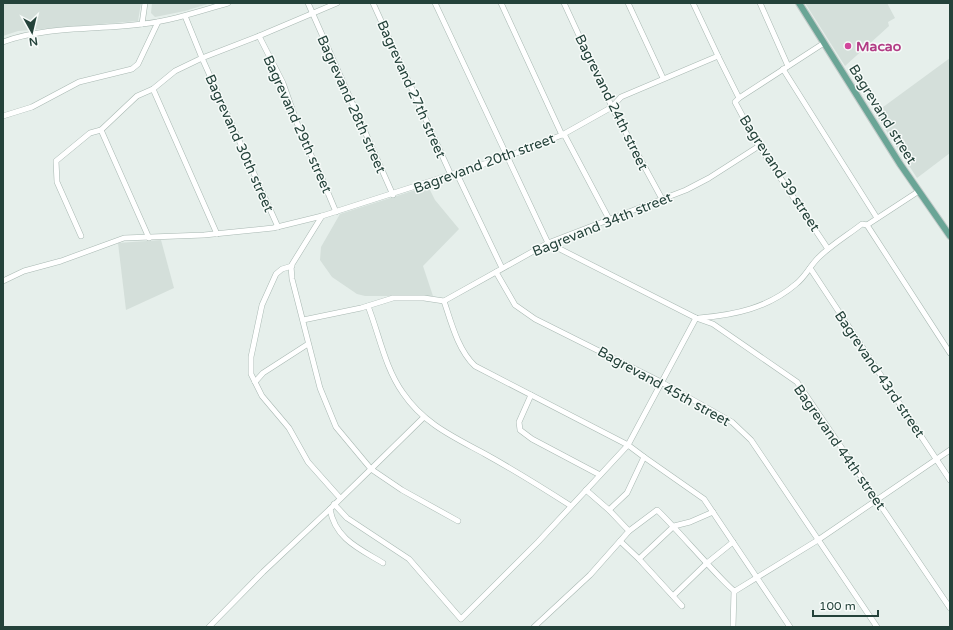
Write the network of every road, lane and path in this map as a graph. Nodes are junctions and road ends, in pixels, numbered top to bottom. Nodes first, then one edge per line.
1 (146, 3) edge
2 (228, 3) edge
3 (308, 3) edge
4 (337, 3) edge
5 (373, 3) edge
6 (435, 3) edge
7 (501, 3) edge
8 (564, 3) edge
9 (628, 3) edge
10 (693, 3) edge
11 (760, 3) edge
12 (799, 3) edge
13 (312, 13) junction
14 (185, 16) junction
15 (158, 22) junction
16 (142, 24) junction
17 (259, 36) junction
18 (3, 42) edge
19 (824, 43) junction
20 (718, 56) junction
21 (202, 58) junction
22 (786, 67) junction
23 (663, 78) junction
24 (153, 89) junction
25 (739, 98) junction
26 (612, 107) junction
27 (3, 116) edge
28 (101, 130) junction
29 (562, 135) junction
30 (760, 146) junction
31 (506, 157) junction
32 (454, 174) junction
33 (919, 191) junction
34 (392, 195) junction
35 (662, 199) junction
36 (336, 212) junction
37 (322, 216) junction
38 (878, 218) junction
39 (609, 219) junction
40 (867, 225) junction
41 (278, 228) junction
42 (217, 234) junction
43 (81, 236) dead end
44 (950, 236) edge
45 (148, 238) junction
46 (548, 243) junction
47 (828, 249) junction
48 (292, 266) junction
49 (502, 268) junction
50 (810, 268) junction
51 (496, 272) junction
52 (3, 281) edge
53 (444, 301) junction
54 (368, 306) junction
55 (696, 318) junction
56 (303, 320) junction
57 (308, 344) junction
58 (950, 353) edge
59 (255, 382) junction
60 (661, 382) junction
61 (531, 395) junction
62 (423, 418) junction
63 (628, 445) junction
64 (950, 450) edge
65 (644, 457) junction
66 (936, 459) junction
67 (371, 469) junction
68 (600, 475) junction
69 (950, 480) edge
70 (586, 490) junction
71 (340, 498) junction
72 (878, 500) junction
73 (334, 504) junction
74 (571, 506) junction
75 (330, 509) junction
76 (609, 510) junction
77 (713, 512) junction
78 (458, 521) dead end
79 (674, 526) junction
80 (629, 531) junction
81 (818, 540) junction
82 (620, 541) junction
83 (733, 542) junction
84 (639, 559) junction
85 (383, 563) dead end
86 (707, 563) junction
87 (758, 577) junction
88 (734, 591) junction
89 (673, 596) junction
90 (682, 606) dead end
91 (950, 608) edge
92 (209, 627) edge
93 (534, 627) edge
94 (733, 627) edge
95 (790, 627) edge
96 (877, 627) edge

1 - 16 street
2 - 14 street
3 - 13 street, Bagrevand 28th street
4 - 13 street
5 - 32 street, Bagrevand 27th street
6 - 31 street
7 - 29 street
8 - 26 street, Bagrevand 24th street
9 - 23 street
10 - 20 street
11 - 22 street
12 - 19 main road, Bagrevand street
13 - 17 street
13 - 34 street, Bagrevand 28th street
14 - 15 street
14 - 21 street, Bagrevand 30th street
15 - 16 street
15 - 27 street
16 - 18 street
17 - 21 street
17 - 36 street, Bagrevand 29th street
19 - 22 street
19 - 33 main road, Bagrevand street
20 - 23 street, Bagrevand 20th street
20 - 25 street
21 - 24 street
21 - 41 street, Bagrevand 30th street
22 - 25 street
22 - 38 street
23 - 26 street, Bagrevand 20th street
24 - 28 street
24 - 42 street
25 - 30 street, Bagrevand 39 street
26 - 29 street, Bagrevand 20th street
26 - 35 street, Bagrevand 24th street
28 - 43 street
28 - 45 street
29 - 31 street, Bagrevand 20th street
29 - 39 street
30 - 35 street, Bagrevand 34th street
30 - 47 street, Bagrevand 39 street
31 - 32 street, Bagrevand 20th street
31 - 46 street
32 - 34 street, Bagrevand 20th street
32 - 49 street, Bagrevand 27th street
33 - 38 street
33 - 44 main road, Bagrevand street
34 - 36 street, Bagrevand 20th street
35 - 39 street, Bagrevand 34th street
36 - 37 street, Bagrevand 20th street
37 - 41 street, Bagrevand 20th street
37 - 48 street
38 - 40 street
39 - 46 street, Bagrevand 34th street
40 - 47 street
40 - 58 street
41 - 42 street, Bagrevand 20th street
42 - 45 street, Bagrevand 20th street
45 - 52 street, Bagrevand 20th street
46 - 49 street, Bagrevand 34th street
46 - 55 street, Bagrevand 44th street
47 - 50 street
48 - 56 street
48 - 59 street
49 - 51 street, Bagrevand 34th street
50 - 55 street
50 - 66 street, Bagrevand 43rd street
51 - 53 street, Bagrevand 34th street
51 - 60 street, Bagrevand 45th street
53 - 54 street
53 - 61 street
54 - 56 street
54 - 62 street
55 - 60 street
55 - 72 street, Bagrevand 44th street
56 - 57 street
57 - 59 street
57 - 67 street
59 - 71 street
60 - 63 street
60 - 81 street, Bagrevand 45th street
61 - 63 street
61 - 68 street
62 - 67 street
62 - 74 street
63 - 65 street
63 - 68 street
64 - 66 street
65 - 76 street
65 - 77 street
66 - 69 street, Bagrevand 43rd street
66 - 72 street
67 - 71 street
67 - 78 street
68 - 70 street
70 - 74 street
70 - 76 street
71 - 73 street
72 - 81 street
72 - 91 street, Bagrevand 44th street
73 - 74 street
73 - 75 street
75 - 85 street
75 - 92 street
76 - 80 street
77 - 79 street
77 - 83 street
79 - 80 street
79 - 84 street
79 - 86 street
80 - 82 street
81 - 87 street
81 - 96 street, Bagrevand 45th street
82 - 84 street
82 - 93 street
83 - 86 street
83 - 87 street
84 - 89 street
86 - 88 street
86 - 89 street
87 - 88 street
87 - 95 street
88 - 94 street
89 - 90 street

